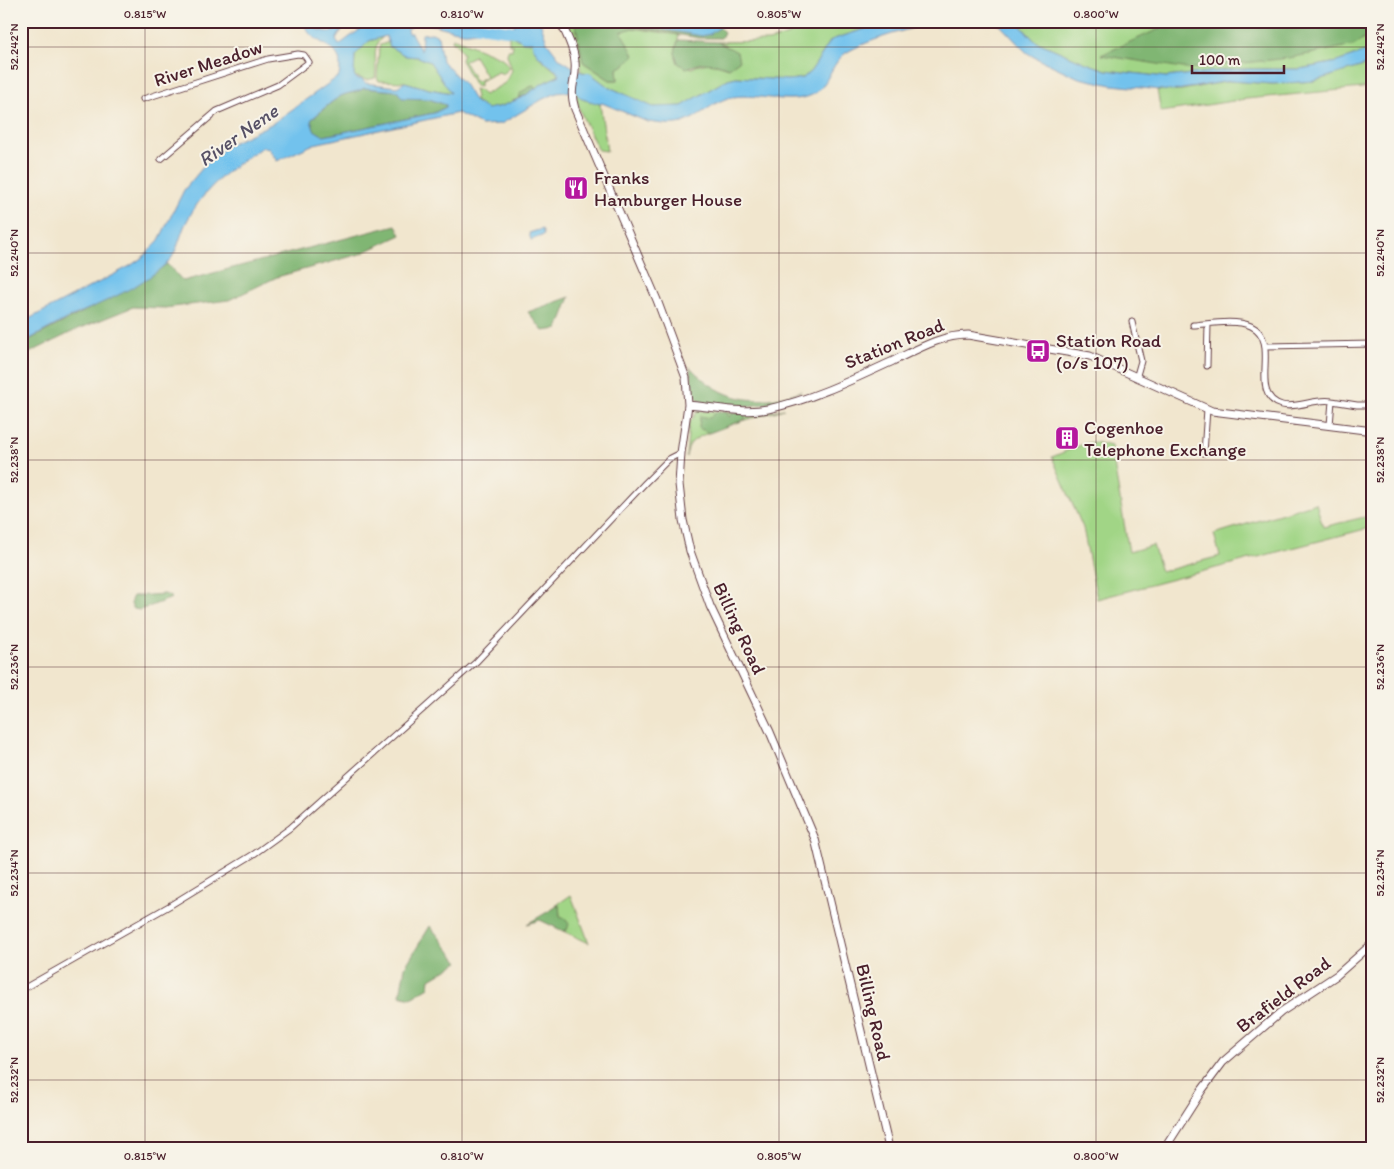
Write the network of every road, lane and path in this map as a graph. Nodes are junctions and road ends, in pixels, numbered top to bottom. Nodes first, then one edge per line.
1 (560, 21) edge
2 (143, 99) dead end
3 (161, 159) dead end
4 (1132, 322) dead end
5 (1208, 324) junction
6 (1193, 325) dead end
7 (1330, 344) junction
8 (1373, 344) edge
9 (1266, 346) junction
10 (1330, 353) dead end
11 (1207, 366) dead end
12 (1137, 375) junction
13 (1332, 401) junction
14 (1373, 404) edge
15 (688, 405) junction
16 (1207, 409) junction
17 (1330, 425) junction
18 (1373, 431) edge
19 (681, 453) junction
20 (1204, 453) dead end
21 (1373, 943) edge
22 (21, 990) edge
23 (889, 1148) edge
24 (1165, 1148) edge

1 - 15 street, Billing Road
2 - 3 street, River Meadow
4 - 12 street
5 - 6 street
5 - 9 street
5 - 11 street
7 - 8 street
7 - 9 street
7 - 10 street
9 - 13 street
12 - 15 street, Station Road
12 - 16 street, Station Road
13 - 14 street
13 - 17 street
15 - 19 street, Billing Road
16 - 17 street, Station Road
16 - 20 street
17 - 18 street, Station Road
19 - 22 street
19 - 23 street, Billing Road
21 - 24 street, Brafield Road

